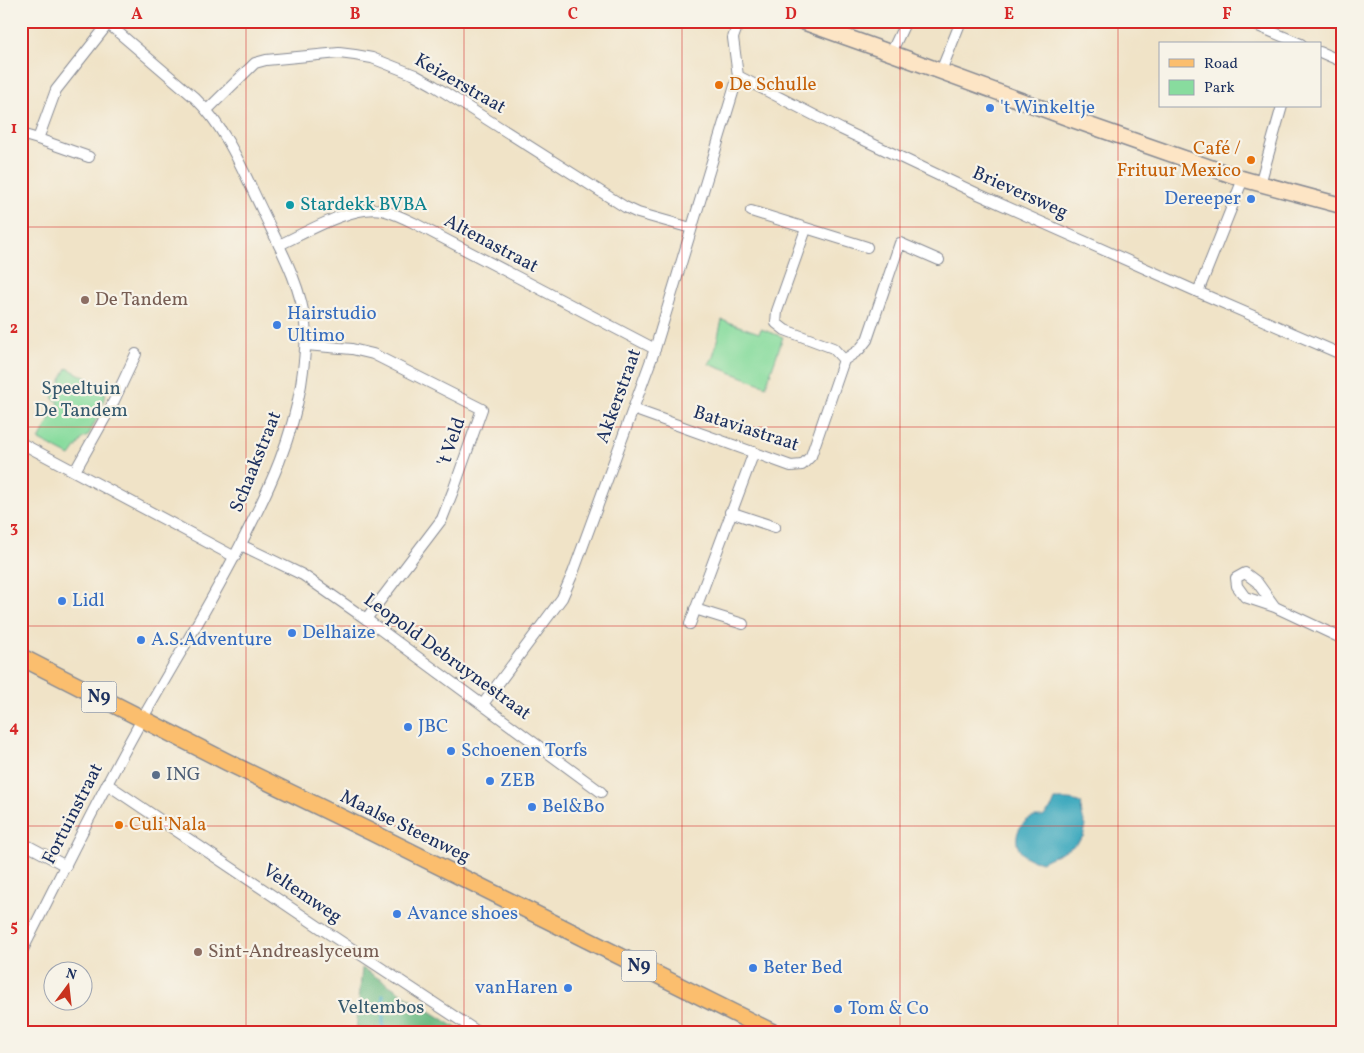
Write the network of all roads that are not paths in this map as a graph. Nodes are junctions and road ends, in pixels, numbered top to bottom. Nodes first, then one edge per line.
1 (739, 21) edge
2 (801, 21) edge
3 (906, 21) edge
4 (961, 21) edge
5 (1246, 21) edge
6 (106, 23) edge
7 (1296, 42) edge
8 (891, 53) junction
9 (1322, 53) edge
10 (1343, 62) edge
11 (941, 71) junction
12 (738, 76) junction
13 (1281, 108) edge
14 (207, 110) junction
15 (21, 134) edge
16 (38, 140) junction
17 (90, 157) dead end
18 (1243, 179) junction
19 (1260, 184) junction
20 (1343, 206) edge
21 (751, 211) dead end
22 (691, 228) junction
23 (806, 229) junction
24 (279, 245) junction
25 (867, 247) dead end
26 (939, 260) dead end
27 (1198, 292) junction
28 (306, 345) junction
29 (655, 349) junction
30 (136, 354) dead end
31 (1343, 355) edge
32 (844, 360) junction
33 (632, 409) junction
34 (21, 443) edge
35 (754, 452) junction
36 (75, 471) junction
37 (730, 512) junction
38 (776, 527) dead end
39 (241, 545) junction
40 (235, 557) junction
41 (1275, 607) dead end
42 (695, 609) junction
43 (366, 619) junction
44 (690, 624) dead end
45 (744, 624) dead end
46 (1343, 640) edge
47 (21, 658) edge
48 (482, 704) junction
49 (142, 719) junction
50 (108, 784) junction
51 (601, 792) dead end
52 (21, 842) edge
53 (66, 866) junction
54 (21, 953) edge
55 (478, 1032) edge
56 (772, 1032) edge

1 - 12 street
2 - 8 street
3 - 8 street
4 - 11 street
5 - 7 street
6 - 14 street, Schaakstraat
6 - 16 street
8 - 11 street
9 - 10 street
11 - 18 street
12 - 22 street, Akkerstraat
12 - 27 street, Brieversweg
13 - 19 street
14 - 22 street, Keizerstraat
14 - 24 street, Schaakstraat
15 - 16 street
16 - 17 street
18 - 19 street
18 - 27 street
19 - 20 street
21 - 23 street
22 - 29 street, Akkerstraat
23 - 25 street
23 - 32 street
24 - 28 street, Schaakstraat
24 - 29 street, Altenastraat
26 - 32 street
27 - 31 street, Brieversweg
28 - 39 street, Schaakstraat
28 - 43 street, 't Veld
29 - 33 street, Akkerstraat
30 - 36 street
32 - 35 street, Bataviastraat
33 - 35 street, Bataviastraat
33 - 48 street, Akkerstraat
34 - 36 street
35 - 37 street
36 - 40 street
37 - 38 street
37 - 42 street
39 - 40 street, Schaakstraat
39 - 43 street, Leopold Debruynestraat
40 - 49 street, Schaakstraat
41 - 46 street
42 - 44 street
42 - 45 street
43 - 48 street, Leopold Debruynestraat
47 - 49 main road, Maalse Steenweg / N9
48 - 51 street, Leopold Debruynestraat
49 - 50 street, Fortuinstraat
49 - 56 main road, Maalse Steenweg / N9
50 - 53 street, Fortuinstraat
50 - 55 street, Veltemweg
52 - 53 street
53 - 54 street, Fortuinstraat

